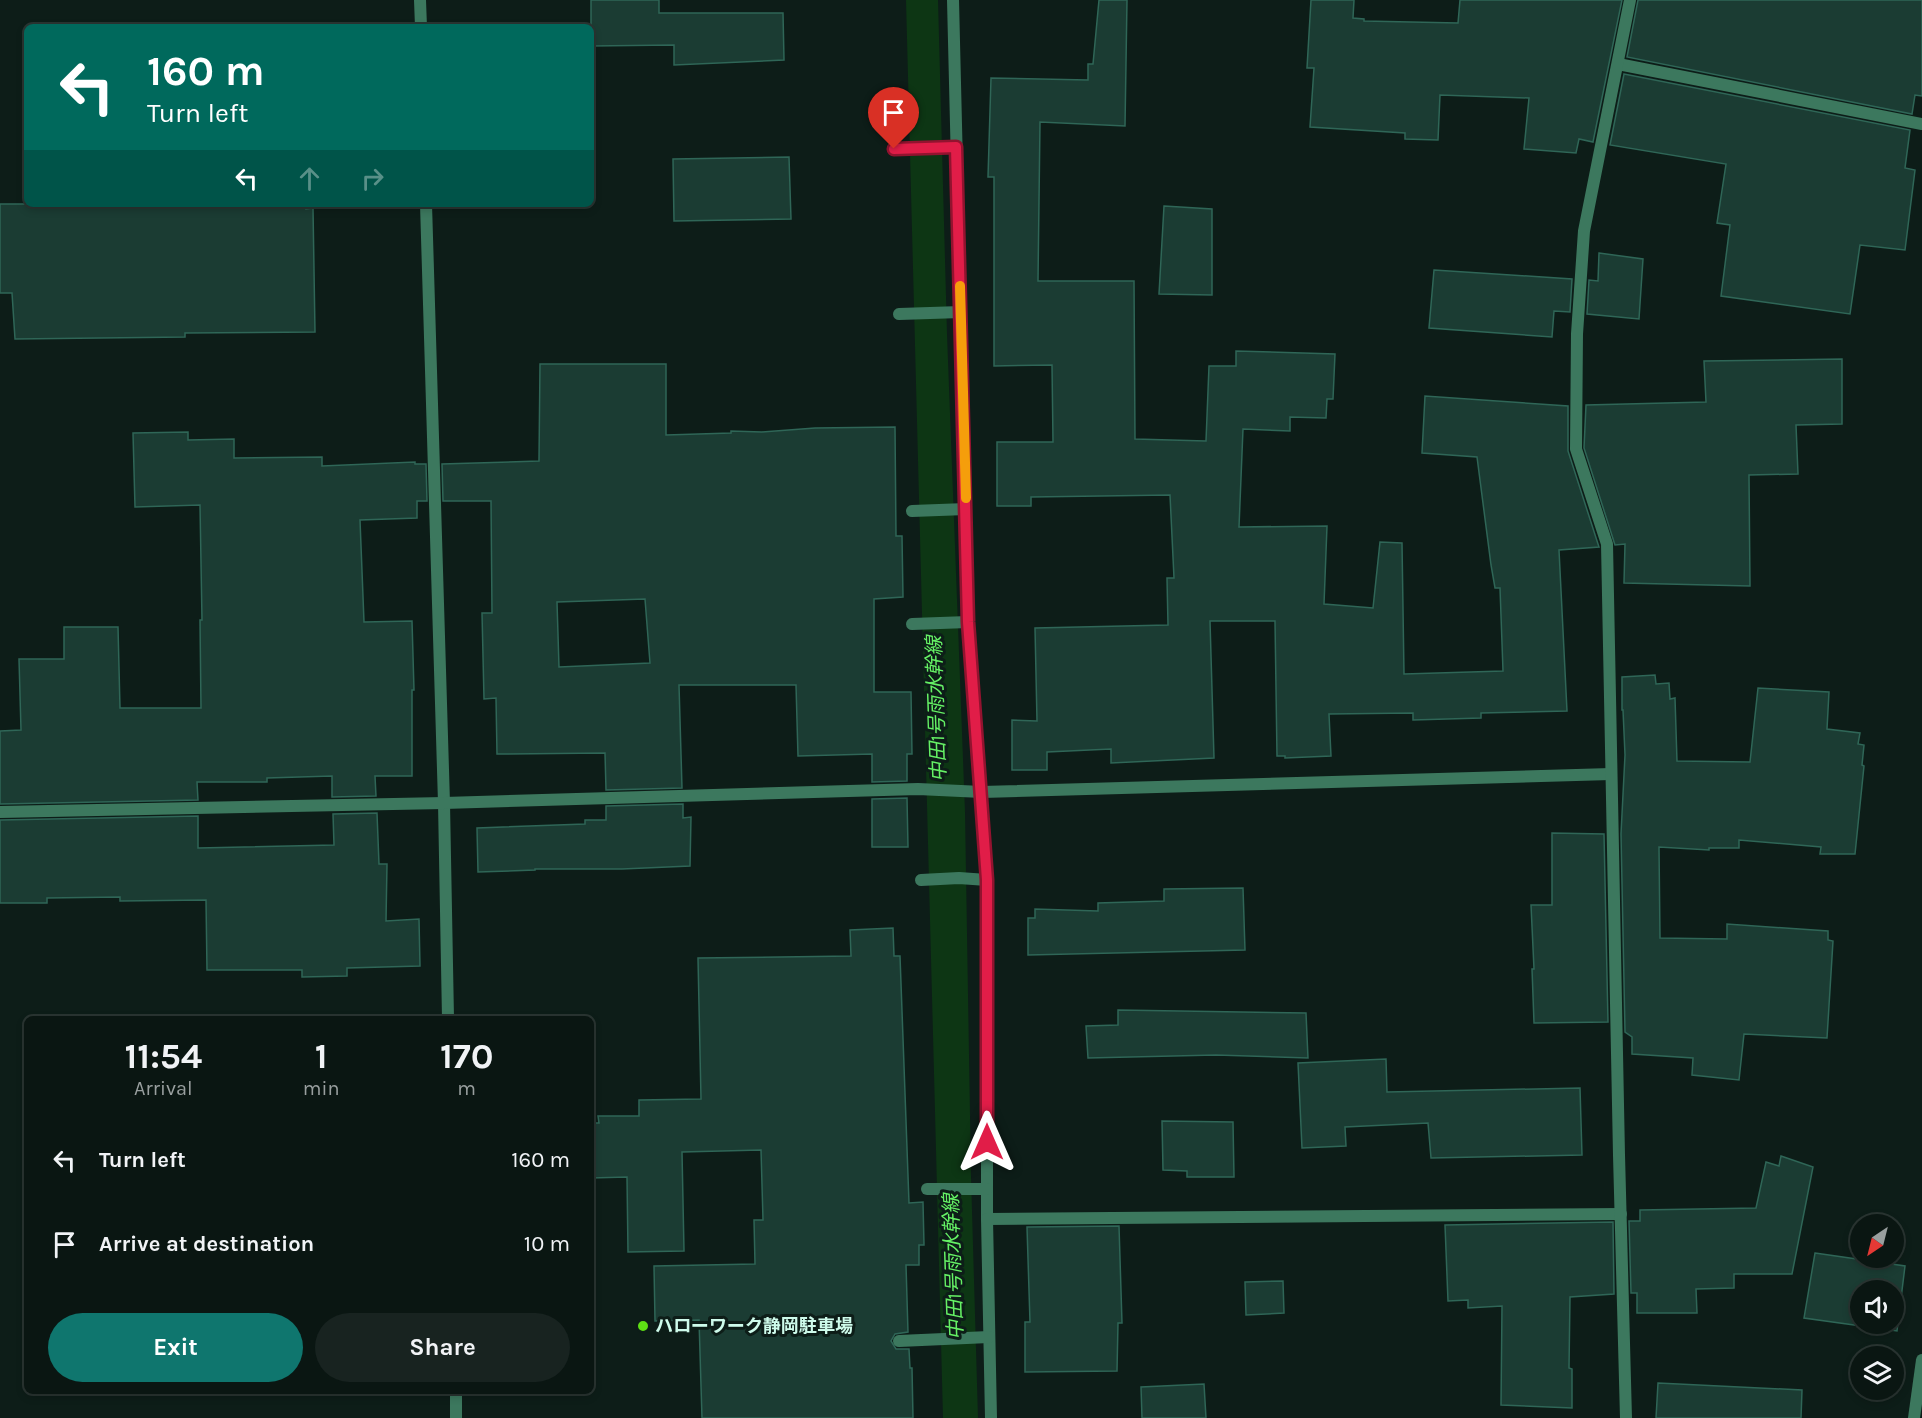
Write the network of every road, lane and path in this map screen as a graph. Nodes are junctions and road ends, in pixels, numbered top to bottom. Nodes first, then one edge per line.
1 (420, 0) edge
2 (953, 0) edge
3 (1630, 0) edge
4 (421, 24) edge
5 (1618, 64) junction
6 (1922, 124) edge
7 (956, 147) junction
8 (894, 149) dead end
9 (426, 207) edge
10 (961, 312) junction
11 (899, 314) dead end
12 (966, 508) junction
13 (912, 511) dead end
14 (968, 622) junction
15 (912, 624) dead end
16 (1611, 774) junction
17 (982, 792) junction
18 (444, 803) junction
19 (0, 812) edge
20 (921, 880) dead end
21 (987, 880) junction
22 (448, 1016) edge
23 (927, 1189) dead end
24 (987, 1189) junction
25 (1621, 1214) junction
26 (987, 1219) junction
27 (989, 1336) junction
28 (898, 1341) dead end
29 (1922, 1360) edge
30 (456, 1394) edge
31 (456, 1418) edge
32 (991, 1418) edge
33 (1626, 1418) edge
34 (1914, 1418) edge

1 - 4 street
2 - 7 street
3 - 5 street
5 - 6 street
5 - 16 street
7 - 8 street
7 - 10 street
9 - 18 street
10 - 11 street
10 - 12 street
12 - 13 street
12 - 14 street
14 - 15 street
14 - 17 street
16 - 17 street
16 - 25 street
17 - 18 street
17 - 21 street
18 - 19 street
18 - 22 street
20 - 21 street
21 - 24 street
23 - 24 street
24 - 26 street
25 - 26 street
25 - 33 street
26 - 27 street
27 - 28 street
27 - 32 street
29 - 34 street
30 - 31 street

